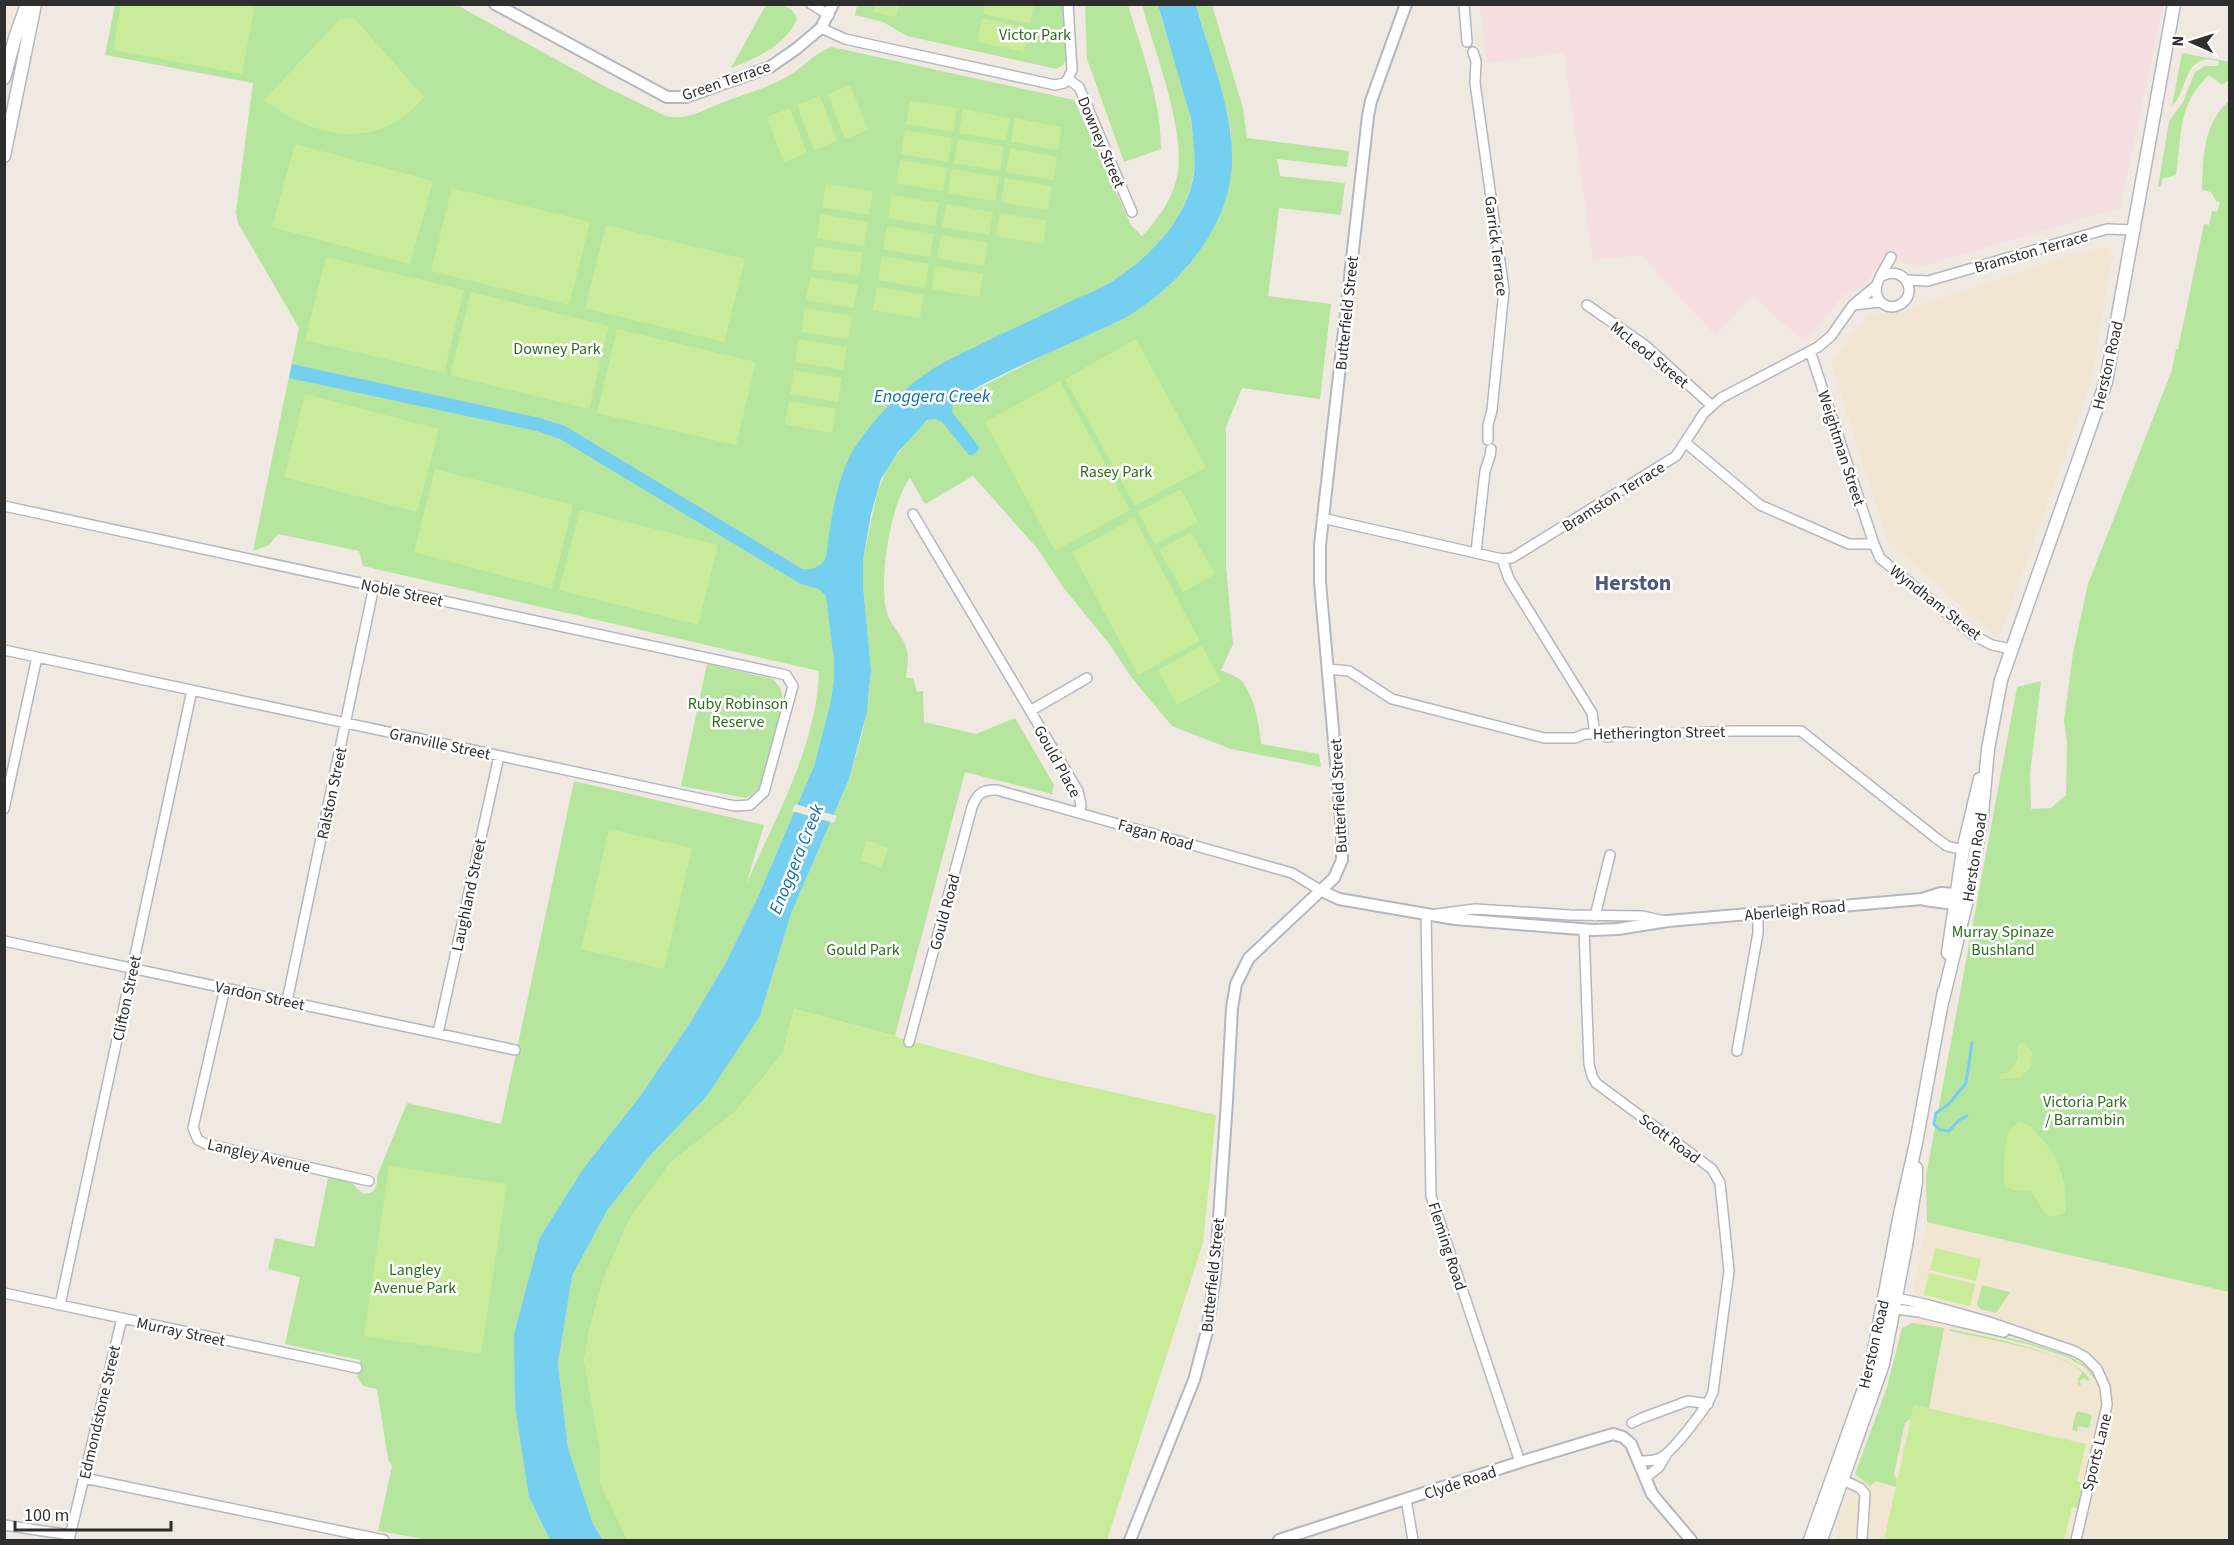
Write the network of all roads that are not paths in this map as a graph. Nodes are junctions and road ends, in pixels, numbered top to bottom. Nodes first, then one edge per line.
1 (27, 4) edge
2 (35, 4) edge
3 (495, 4) edge
4 (811, 4) edge
5 (1068, 4) edge
6 (1406, 4) edge
7 (1464, 4) edge
8 (2174, 4) edge
9 (831, 10) edge
10 (821, 28) junction
11 (1467, 42) dead end
12 (1473, 52) dead end
13 (4, 78) edge
14 (1068, 79) junction
15 (4, 156) edge
16 (1132, 212) dead end
17 (2135, 230) junction
18 (1882, 276) junction
19 (1904, 278) junction
20 (1928, 281) junction
21 (1876, 286) junction
22 (1908, 296) junction
23 (1880, 302) junction
24 (1587, 305) dead end
25 (1852, 305) junction
26 (1810, 351) junction
27 (1711, 405) junction
28 (1686, 443) junction
29 (4, 506) edge
30 (913, 514) dead end
31 (1322, 518) junction
32 (1874, 544) junction
33 (1476, 552) junction
34 (1502, 558) junction
35 (374, 586) junction
36 (2011, 649) junction
37 (4, 650) edge
38 (37, 657) junction
39 (1328, 669) junction
40 (1087, 678) dead end
41 (793, 686) joint
42 (192, 690) junction
43 (1030, 711) junction
44 (345, 723) junction
45 (1595, 734) junction
46 (1988, 749) junction
47 (499, 756) junction
48 (988, 789) joint
49 (4, 809) edge
50 (1079, 813) junction
51 (1963, 850) junction
52 (1610, 855) dead end
53 (1320, 890) junction
54 (1959, 899) junction
55 (1429, 914) junction
56 (1758, 914) junction
57 (1595, 916) junction
58 (1668, 921) junction
59 (1584, 930) junction
60 (4, 940) edge
61 (132, 968) junction
62 (225, 988) junction
63 (287, 1001) junction
64 (438, 1034) junction
65 (909, 1042) dead end
66 (515, 1050) dead end
67 (1737, 1051) dead end
68 (369, 1180) dead end
69 (4, 1293) edge
70 (1890, 1302) junction
71 (60, 1305) junction
72 (1922, 1313) junction
73 (1954, 1313) junction
74 (122, 1318) junction
75 (2030, 1338) junction
76 (357, 1368) dead end
77 (1708, 1404) junction
78 (1632, 1423) dead end
79 (1667, 1453) junction
80 (1637, 1456) junction
81 (1520, 1462) junction
82 (84, 1478) junction
83 (1645, 1478) junction
84 (1843, 1480) junction
85 (1406, 1499) junction
86 (4, 1526) edge
87 (69, 1538) edge
88 (1814, 1538) edge
89 (384, 1540) edge
90 (1130, 1540) edge
91 (1279, 1540) edge
92 (1413, 1540) edge
93 (1691, 1540) edge
94 (1862, 1540) edge
95 (2076, 1540) edge

1 - 13 main road
2 - 15 main road
3 - 10 street, Green Terrace
4 - 9 street
5 - 14 street, Downey Street
6 - 31 street, Butterfield Street
7 - 11 street
8 - 17 main road, Herston Road
9 - 10 street, Green Terrace
10 - 14 street
12 - 33 street, Garrick Terrace
14 - 16 street, Downey Street
17 - 20 street, Bramston Terrace
17 - 36 main road, Herston Road
18 - 19 street
18 - 19 street
18 - 21 street
19 - 20 street, Bramston Terrace
19 - 22 street
20 - 22 street, Bramston Terrace
21 - 23 street
21 - 25 street, Bramston Terrace
22 - 23 street
23 - 25 street
24 - 27 street, McLeod Street
25 - 26 street, Bramston Terrace
26 - 27 street, Bramston Terrace
26 - 32 street, Weightman Street
27 - 28 street, Bramston Terrace
28 - 32 street
28 - 34 street, Bramston Terrace
29 - 35 street, Noble Street
30 - 43 street
31 - 33 street
31 - 39 street, Butterfield Street
32 - 36 street, Wyndham Street
33 - 34 street
34 - 45 street
35 - 41 street, Noble Street
35 - 44 street, Ralston Street
36 - 46 main road, Herston Road
37 - 38 street, Granville Street
38 - 42 street, Granville Street
38 - 49 street
39 - 45 street, Hetherington Street
39 - 53 street, Butterfield Street
40 - 43 street
41 - 47 street, Granville Street
42 - 44 street, Granville Street
42 - 61 street, Clifton Street
43 - 50 street, Gould Place
44 - 47 street, Granville Street
44 - 63 street, Ralston Street
45 - 51 street, Hetherington Street
46 - 51 main road, Herston Road
46 - 54 main road, Herston Road
47 - 64 street, Laughland Street
48 - 50 street, Fagan Road
48 - 65 street, Gould Road
50 - 53 street, Fagan Road
51 - 54 main road, Herston Road
52 - 57 street
53 - 55 street, Aberleigh Road
53 - 90 street, Butterfield Street
54 - 56 street, Aberleigh Road
54 - 70 main road, Herston Road
55 - 57 street, Aberleigh Road
55 - 59 street, Aberleigh Road
55 - 81 street, Fleming Road
56 - 58 street, Aberleigh Road
56 - 67 street
57 - 58 street, Aberleigh Road
58 - 59 street, Aberleigh Road
59 - 77 street, Scott Road
60 - 61 street, Vardon Street
61 - 62 street, Vardon Street
61 - 71 street, Clifton Street
62 - 63 street, Vardon Street
62 - 68 street, Langley Avenue
63 - 64 street, Vardon Street
64 - 66 street, Vardon Street
69 - 71 street, Murray Street
70 - 72 street, Sports Lane
70 - 73 street, Sports Lane
70 - 84 main road, Herston Road
70 - 88 main road, Herston Road
71 - 74 street, Murray Street
72 - 73 street, Sports Lane
72 - 75 street, Sports Lane
73 - 75 street, Sports Lane
74 - 76 street, Murray Street
74 - 82 street, Edmondstone Street
75 - 95 street, Sports Lane
77 - 78 street
77 - 79 street, Scott Road
79 - 80 street
79 - 83 street, Scott Road
80 - 81 street, Clyde Road
80 - 83 street
81 - 85 street, Clyde Road
82 - 87 street, Edmondstone Street
82 - 89 street
83 - 93 street
84 - 88 main road, Herston Road
84 - 94 street
85 - 91 street, Clyde Road
85 - 92 street
86 - 87 street

